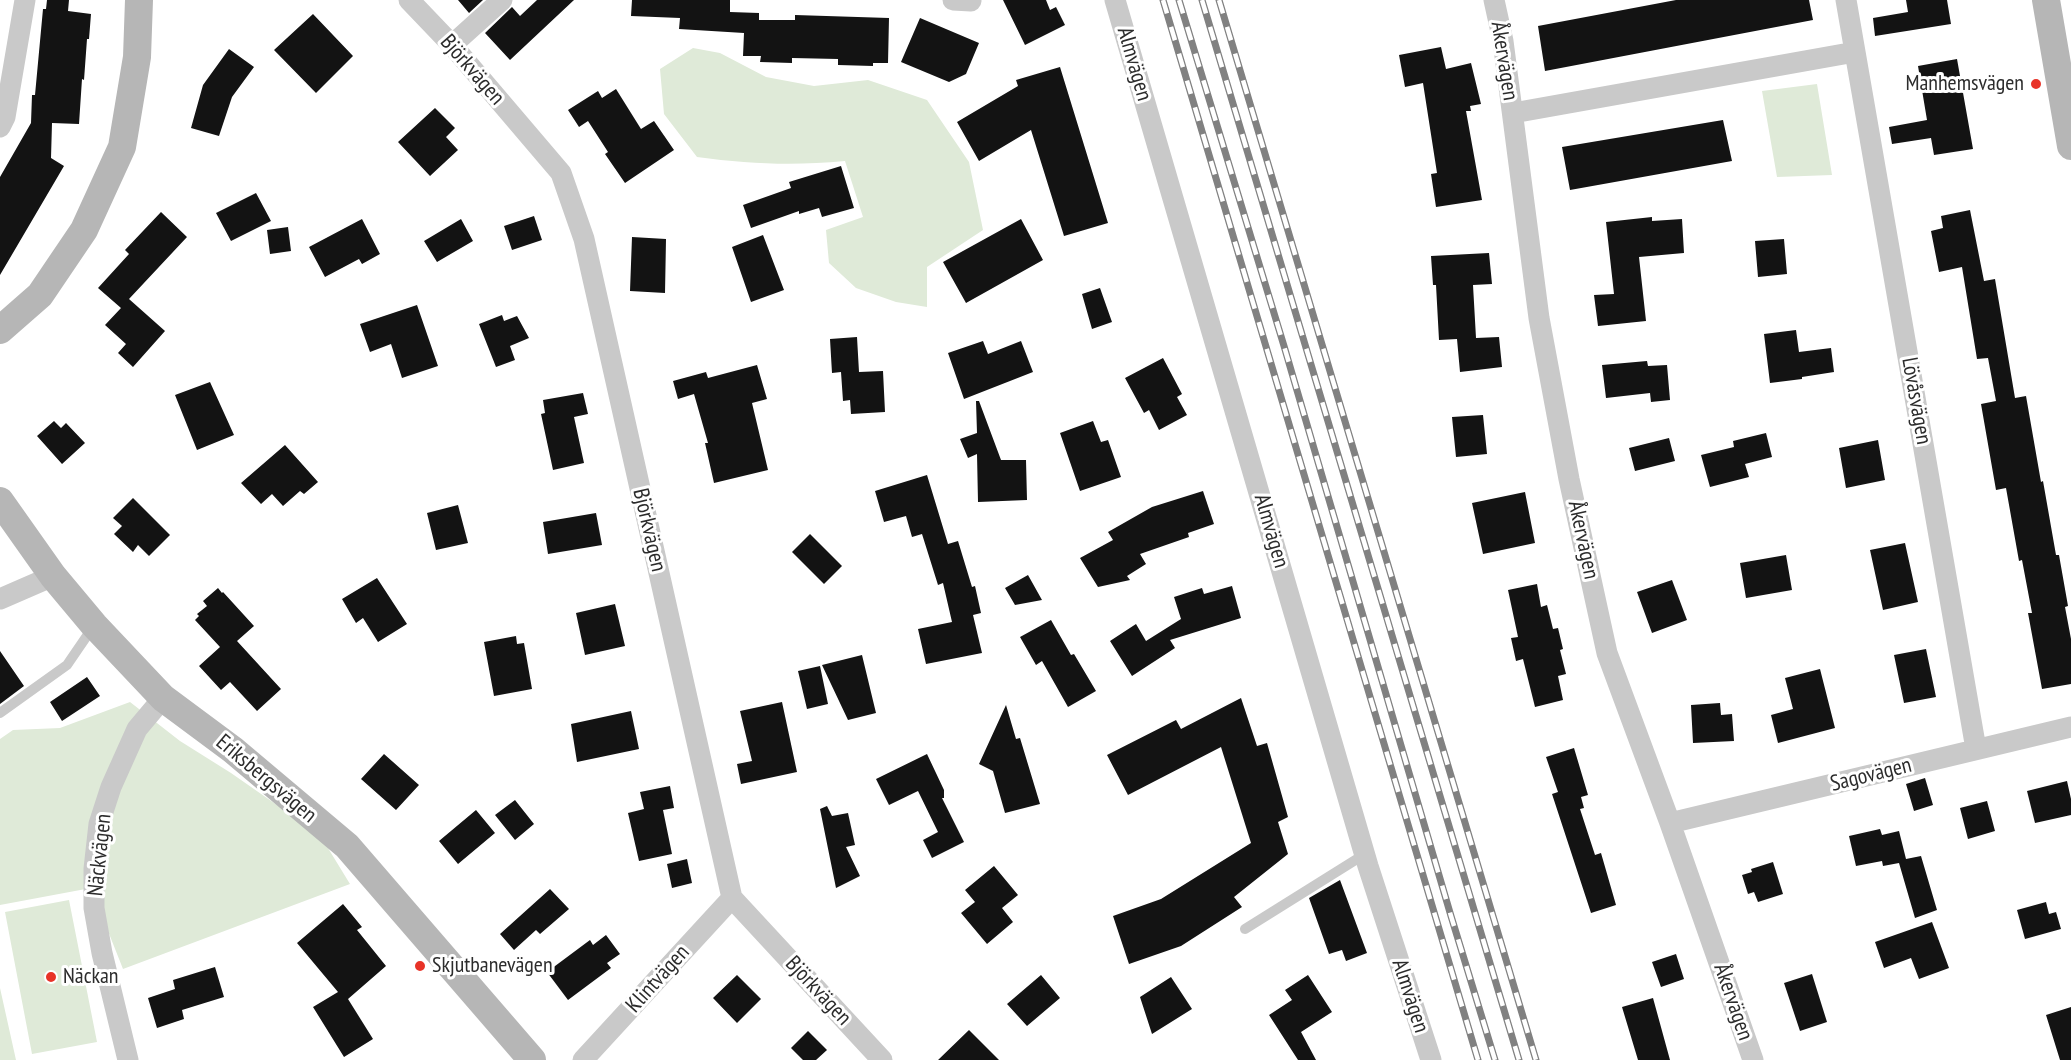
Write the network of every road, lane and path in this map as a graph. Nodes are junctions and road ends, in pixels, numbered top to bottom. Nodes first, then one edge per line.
1 (25, 0) edge
2 (139, 0) edge
3 (409, 0) edge
4 (502, 0) edge
5 (1115, 0) edge
6 (1494, 0) edge
7 (1846, 0) edge
8 (2046, 0) edge
9 (452, 45) junction
10 (1855, 52) junction
11 (1513, 113) junction
12 (0, 127) edge
13 (2071, 146) edge
14 (0, 330) edge
15 (0, 501) edge
16 (53, 576) junction
17 (0, 599) edge
18 (94, 625) junction
19 (163, 698) junction
20 (0, 713) edge
21 (2071, 727) edge
22 (1976, 749) junction
23 (1670, 823) junction
24 (1365, 854) junction
25 (732, 898) junction
26 (1245, 929) dead end
27 (128, 1060) edge
28 (532, 1060) edge
29 (583, 1060) edge
30 (882, 1060) edge
31 (1431, 1060) edge
32 (1753, 1060) edge

1 - 12 street
2 - 14 street
3 - 9 street, Björkvägen
4 - 9 street
5 - 24 street, Almvägen
6 - 11 street, Åkervägen
7 - 10 street, Lövåsvägen
8 - 13 street
9 - 25 street, Björkvägen
10 - 11 street
10 - 22 street, Lövåsvägen
11 - 23 street, Åkervägen
15 - 16 street, Eriksbergsvägen
16 - 17 street
16 - 18 street, Eriksbergsvägen
18 - 19 street, Eriksbergsvägen
18 - 20 lane
19 - 27 street, Näckvägen
19 - 28 street, Eriksbergsvägen
21 - 22 street, Sagovägen
22 - 23 street, Sagovägen
23 - 32 street, Åkervägen
24 - 26 lane
24 - 31 street, Almvägen
25 - 29 street, Klintvägen
25 - 30 street, Björkvägen

